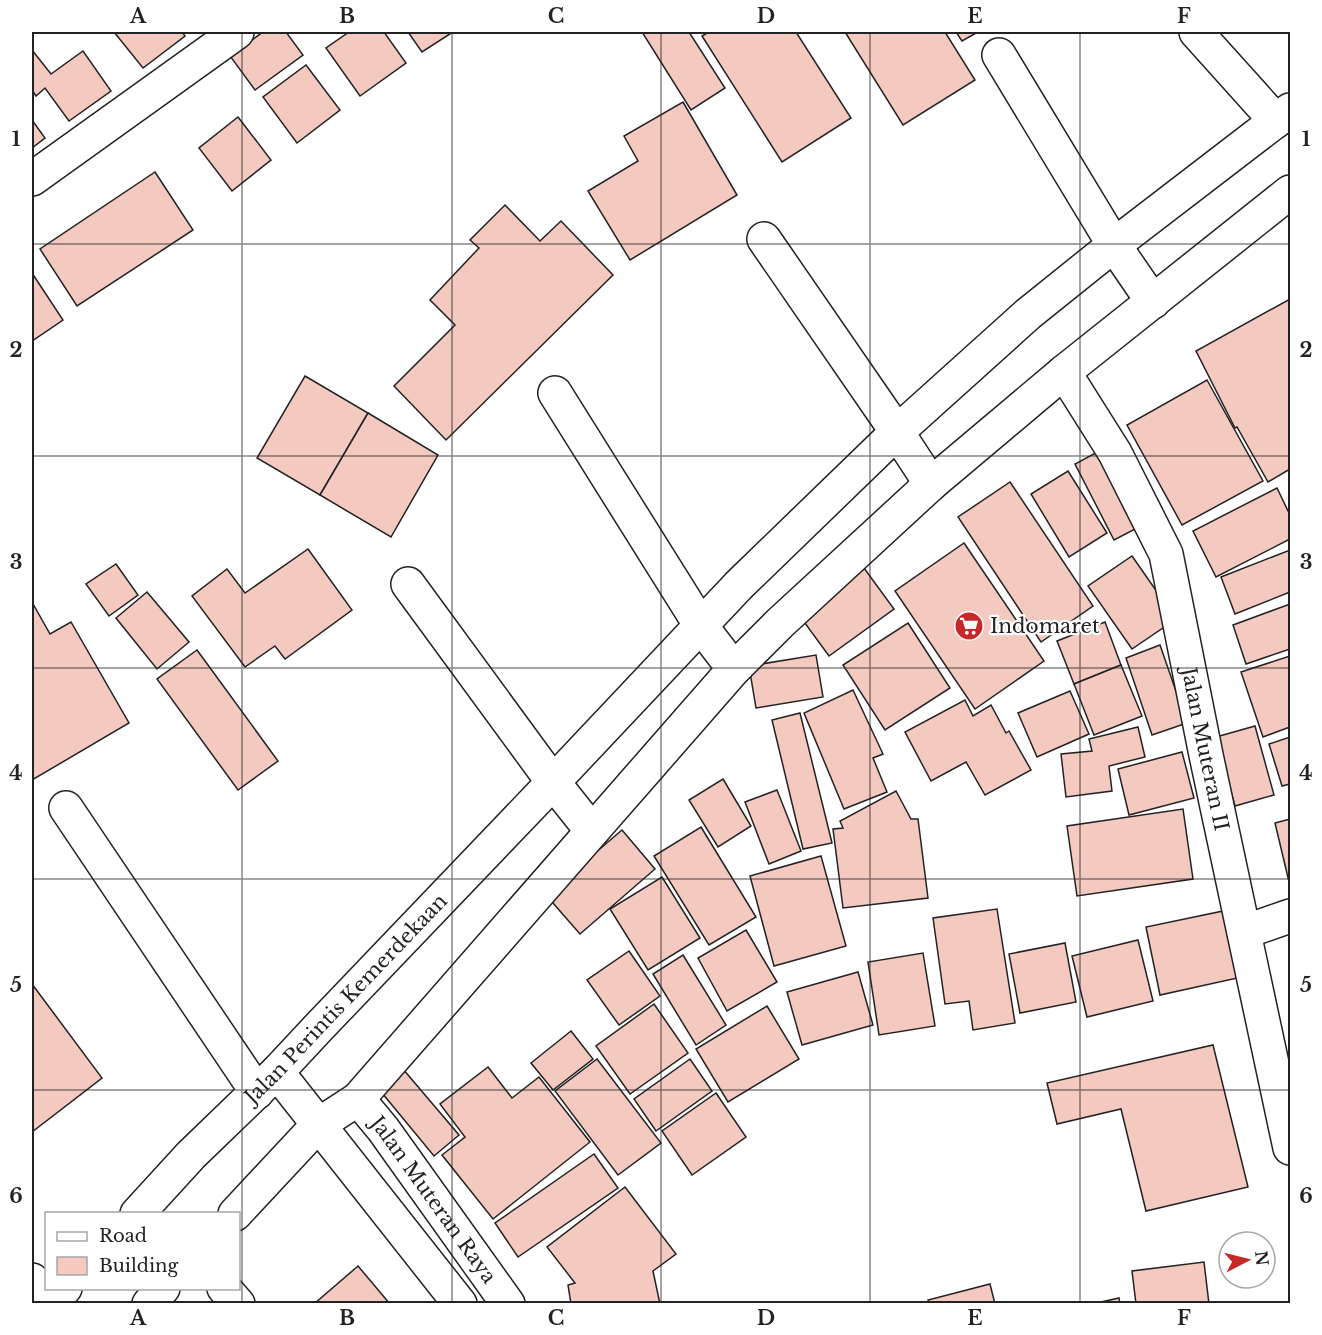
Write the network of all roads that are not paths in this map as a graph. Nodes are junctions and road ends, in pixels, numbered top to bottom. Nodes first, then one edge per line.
1 (237, 32) edge
2 (1196, 32) edge
3 (999, 55) dead end
4 (1283, 116) edge
5 (32, 179) edge
6 (1290, 192) edge
7 (764, 239) dead end
8 (1114, 244) junction
9 (1153, 302) junction
10 (1064, 372) junction
11 (555, 393) dead end
12 (897, 432) junction
13 (932, 484) junction
14 (408, 584) dead end
15 (701, 626) junction
16 (734, 669) junction
17 (553, 782) junction
18 (66, 808) dead end
19 (592, 831) junction
20 (1290, 916) edge
21 (1244, 932) junction
22 (267, 1082) junction
23 (358, 1099) junction
24 (318, 1125) junction
25 (1290, 1148) edge
26 (143, 1212) edge
27 (237, 1212) edge
28 (32, 1280) edge
29 (63, 1290) edge
30 (161, 1290) edge
31 (226, 1290) edge
32 (49, 1304) edge
33 (149, 1304) edge
34 (238, 1304) edge
35 (460, 1304) edge
36 (508, 1304) edge

1 - 5 main road
2 - 4 main road
3 - 8 main road
4 - 8 main road, Jalan Perintis Kemerdekaan
6 - 9 main road
7 - 12 main road
8 - 9 main road
8 - 12 main road, Jalan Perintis Kemerdekaan
9 - 10 main road
10 - 13 main road
10 - 21 main road, Jalan Muteran II
11 - 15 main road
12 - 13 main road
12 - 15 main road, Jalan Perintis Kemerdekaan
13 - 16 main road
14 - 17 main road
15 - 16 main road
15 - 17 main road, Jalan Perintis Kemerdekaan
16 - 19 main road
17 - 19 main road
17 - 22 main road, Jalan Perintis Kemerdekaan
18 - 22 main road
19 - 23 main road
20 - 21 main road
21 - 25 main road, Jalan Muteran II
22 - 24 main road
22 - 26 main road, Jalan Perintis Kemerdekaan
23 - 24 main road
23 - 36 main road, Jalan Muteran Raya
24 - 27 main road
24 - 35 main road
28 - 32 main road
29 - 32 main road
30 - 33 main road
31 - 34 main road

